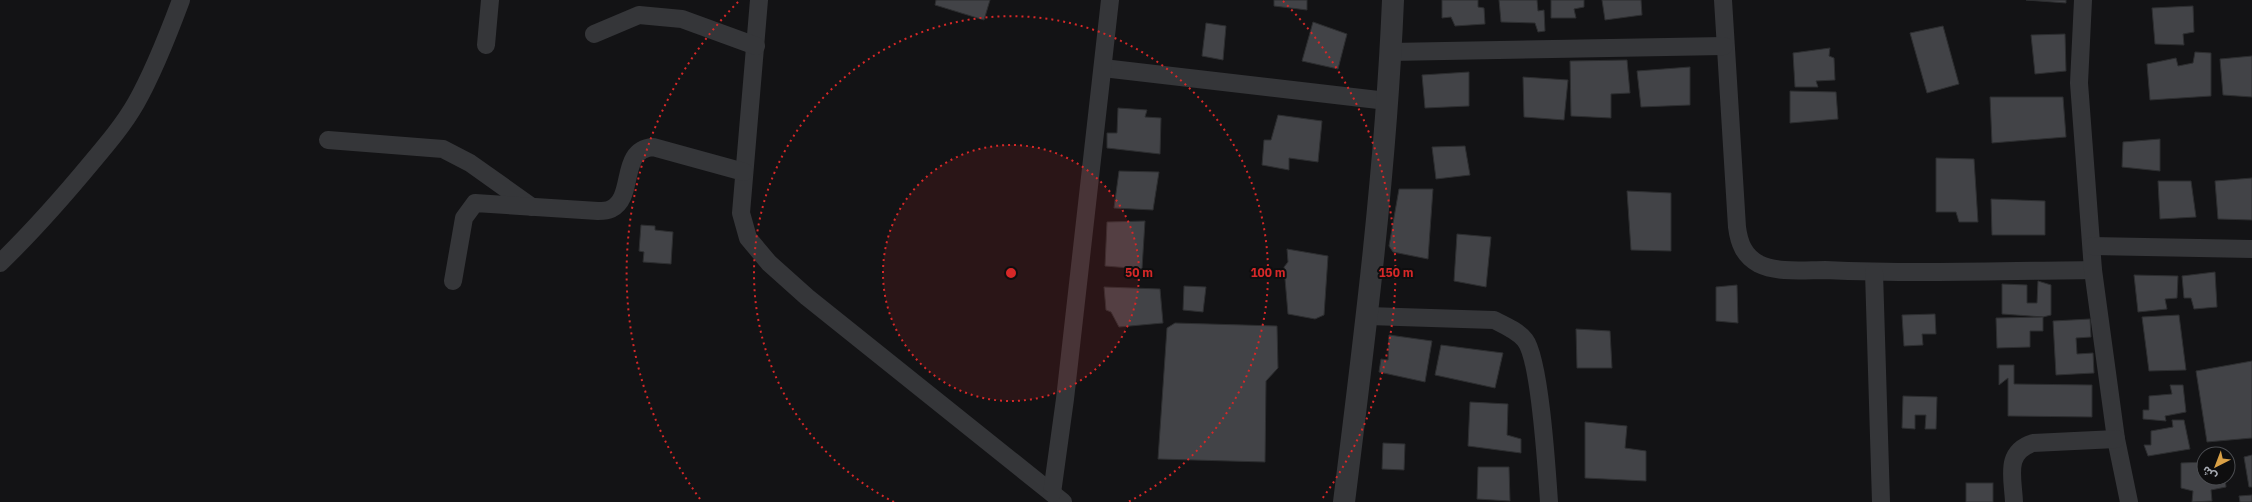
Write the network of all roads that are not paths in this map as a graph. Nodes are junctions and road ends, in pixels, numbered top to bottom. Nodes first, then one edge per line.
1 (181, 0) edge
2 (490, 0) edge
3 (759, 0) edge
4 (1110, 0) edge
5 (1393, 0) edge
6 (1722, 0) edge
7 (2083, 0) edge
8 (594, 34) dead end
9 (486, 45) dead end
10 (756, 46) junction
11 (1724, 46) junction
12 (1390, 52) junction
13 (1103, 68) junction
14 (1387, 101) junction
15 (328, 140) dead end
16 (744, 172) junction
17 (532, 207) junction
18 (2092, 246) junction
19 (2252, 249) edge
20 (0, 263) edge
21 (2093, 270) junction
22 (1874, 272) junction
23 (453, 281) dead end
24 (1368, 316) junction
25 (2116, 439) junction
26 (1058, 497) edge
27 (1344, 502) edge
28 (1549, 502) edge
29 (1881, 502) edge
30 (2014, 502) edge
31 (2129, 502) edge

1 - 20 street
2 - 9 street
3 - 10 street
4 - 13 street
5 - 12 street
6 - 11 street
7 - 18 street
8 - 10 street
10 - 16 street
11 - 12 street
11 - 22 street
12 - 14 street
13 - 14 street
13 - 26 street
14 - 24 street
15 - 17 street
16 - 17 street
16 - 26 street
17 - 23 street
18 - 19 street
18 - 21 street
21 - 22 street
21 - 25 street
22 - 29 street
24 - 27 street
24 - 28 street
25 - 30 street
25 - 31 street

